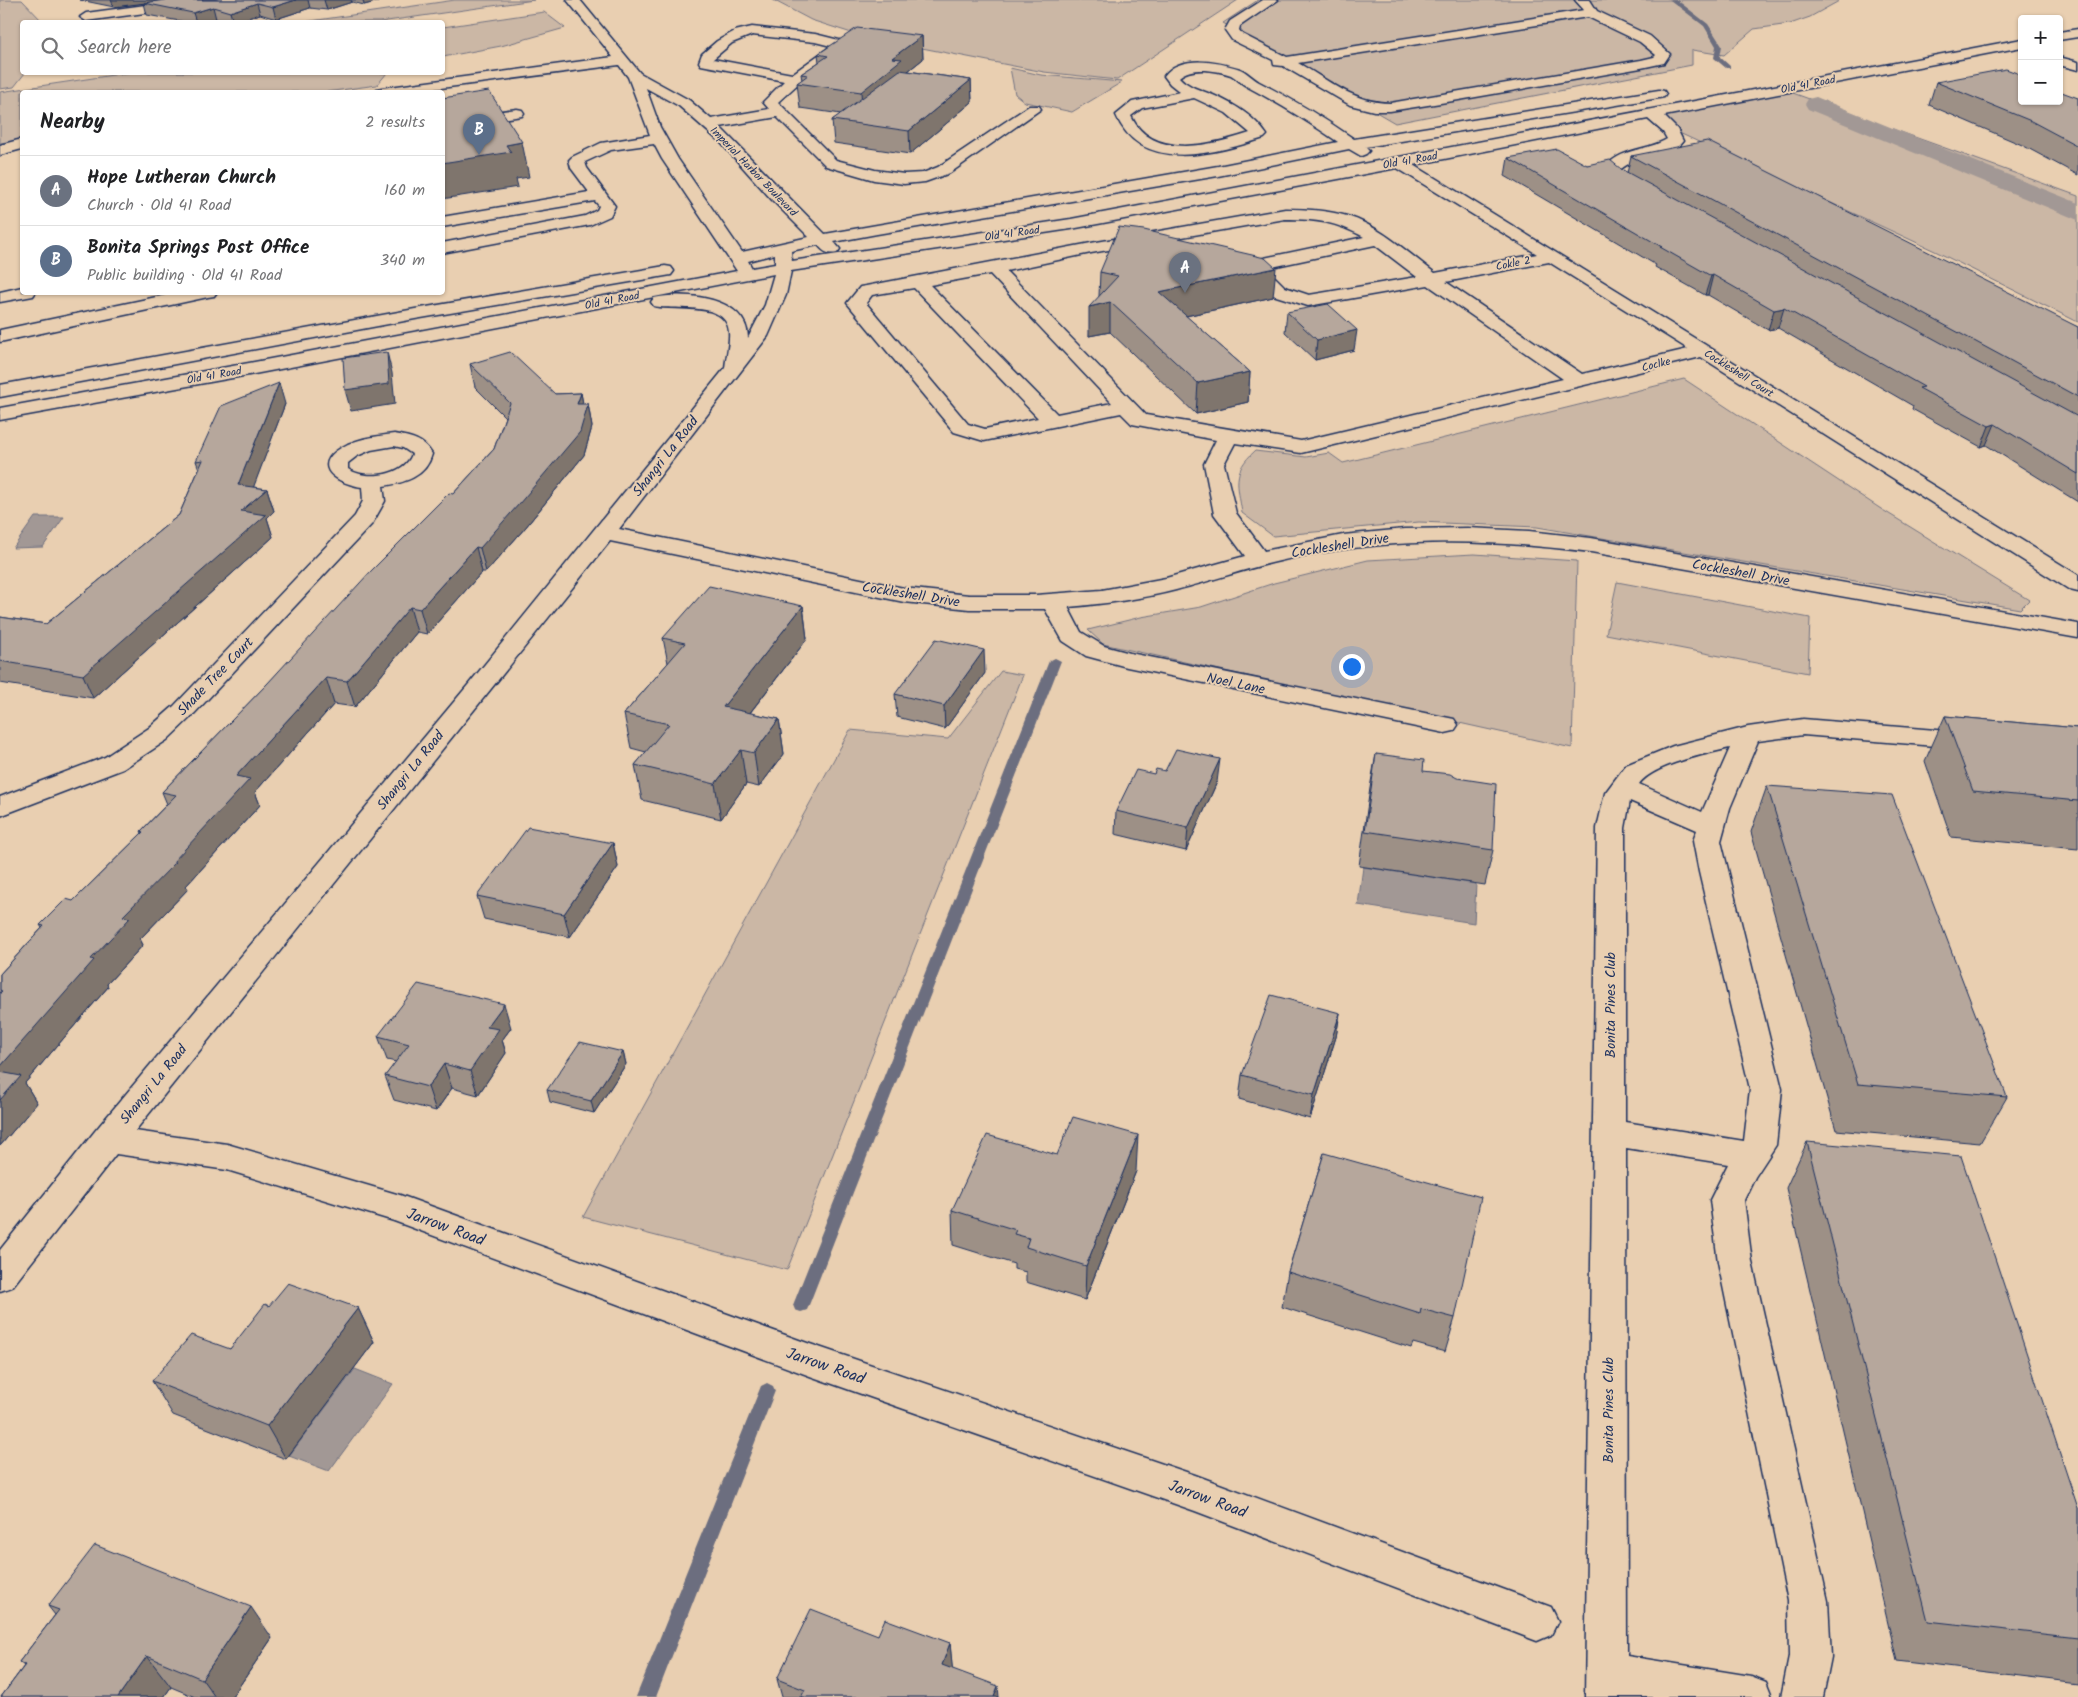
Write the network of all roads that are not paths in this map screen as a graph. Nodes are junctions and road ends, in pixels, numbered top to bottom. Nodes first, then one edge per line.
1 (211, 0) edge
2 (573, 0) edge
3 (1272, 0) edge
4 (1581, 0) edge
5 (168, 3) edge
6 (1590, 13) junction
7 (86, 17) dead end
8 (2078, 33) edge
9 (2063, 35) edge
10 (1964, 39) dead end
11 (1990, 42) junction
12 (2018, 49) edge
13 (623, 60) junction
14 (1285, 61) junction
15 (2063, 62) edge
16 (2078, 66) edge
17 (2063, 73) edge
18 (1239, 74) junction
19 (635, 76) junction
20 (2078, 76) edge
21 (794, 79) junction
22 (397, 90) edge
23 (1675, 91) dead end
24 (1194, 93) junction
25 (1034, 109) dead end
26 (780, 112) junction
27 (517, 114) dead end
28 (1649, 114) junction
29 (445, 124) edge
30 (708, 124) junction
31 (659, 139) junction
32 (20, 145) edge
33 (1353, 146) junction
34 (0, 150) edge
35 (1400, 163) junction
36 (1380, 165) junction
37 (599, 195) junction
38 (1650, 198) edge
39 (445, 221) edge
40 (1378, 239) junction
41 (823, 240) junction
42 (445, 247) edge
43 (783, 247) junction
44 (1552, 256) junction
45 (737, 259) junction
46 (840, 259) junction
47 (718, 262) dead end
48 (784, 267) junction
49 (681, 268) dead end
50 (994, 268) junction
51 (748, 274) junction
52 (1431, 278) junction
53 (918, 282) junction
54 (20, 293) edge
55 (194, 295) edge
56 (0, 297) edge
57 (0, 336) edge
58 (1705, 352) junction
59 (734, 368) junction
60 (249, 369) junction
61 (1580, 382) junction
62 (0, 390) edge
63 (1126, 406) junction
64 (0, 414) edge
65 (1052, 421) junction
66 (1228, 436) junction
67 (372, 481) dead end
68 (605, 533) junction
69 (1258, 559) junction
70 (2078, 585) edge
71 (1052, 600) junction
72 (2078, 631) edge
73 (1445, 725) dead end
74 (1748, 735) junction
75 (2000, 743) edge
76 (1623, 787) junction
77 (0, 806) edge
78 (1712, 826) junction
79 (1609, 1132) junction
80 (107, 1140) junction
81 (1752, 1155) junction
82 (0, 1276) edge
83 (1537, 1621) dead end
84 (1606, 1686) edge
85 (1751, 1697) edge
86 (1802, 1697) edge

1 - 5 street
2 - 13 street, Imperial Harbor Boulevard
3 - 14 street
4 - 6 street
5 - 7 street
6 - 14 street
6 - 14 street
8 - 9 street
10 - 11 street
11 - 12 street
11 - 28 street, Old 41 Road
13 - 19 street, Imperial Harbor Boulevard
13 - 22 street
14 - 18 street
15 - 16 street
17 - 20 street
18 - 24 street
18 - 33 street
19 - 30 street, Imperial Harbor Boulevard
19 - 31 street, Imperial Harbor Boulevard
21 - 21 street
21 - 26 street
23 - 33 street, Old 41 Road
24 - 24 street
25 - 26 street
26 - 30 street
27 - 29 street
28 - 35 street, Old 41 Road
28 - 38 street
30 - 41 street, Imperial Harbor Boulevard
31 - 37 street
31 - 45 street, Imperial Harbor Boulevard
32 - 34 street
33 - 36 street
33 - 41 street, Old 41 Road
35 - 36 street, Old 41 Road
35 - 44 street, Cockleshell Court
36 - 46 street, Old 41 Road
37 - 39 street
37 - 42 street
40 - 50 street
40 - 52 street
40 - 52 street, Cokle 2
41 - 43 street, Old 41 Road
41 - 46 street, Imperial Harbor Boulevard
43 - 45 street, Old 41 Road
43 - 48 street, Shangri La Road
44 - 52 street, Cokle 2
44 - 58 street, Cockleshell Court
45 - 47 street, Old 41 Road
45 - 51 street, Imperial Harbor Boulevard
46 - 48 street, Old 41 Road
48 - 51 street, Old 41 Road
48 - 59 street, Shangri La Road
49 - 62 street, Old 41 Road
50 - 53 street
50 - 63 street, Coclke
51 - 60 street, Old 41 Road
52 - 61 street
53 - 65 street
53 - 65 street
54 - 56 street
55 - 57 street
58 - 61 street, Coclke
58 - 70 street, Cockleshell Court
59 - 60 street
59 - 68 street, Shangri La Road
60 - 64 street, Old 41 Road
61 - 66 street, Coclke
63 - 65 street
63 - 66 street, Coclke
66 - 69 street
67 - 77 street, Shade Tree Court
68 - 71 street, Cockleshell Drive
68 - 80 street, Shangri La Road
69 - 71 street, Cockleshell Drive
69 - 72 street, Cockleshell Drive
71 - 73 street, Noel Lane
74 - 75 street, Bonita Pines Club
74 - 76 street, Bonita Pines Club
74 - 78 street
76 - 78 street
76 - 79 street, Bonita Pines Club
78 - 81 street
79 - 81 street
79 - 84 street, Bonita Pines Club
80 - 82 street, Shangri La Road
80 - 83 street, Jarrow Road
81 - 86 street
84 - 85 street

